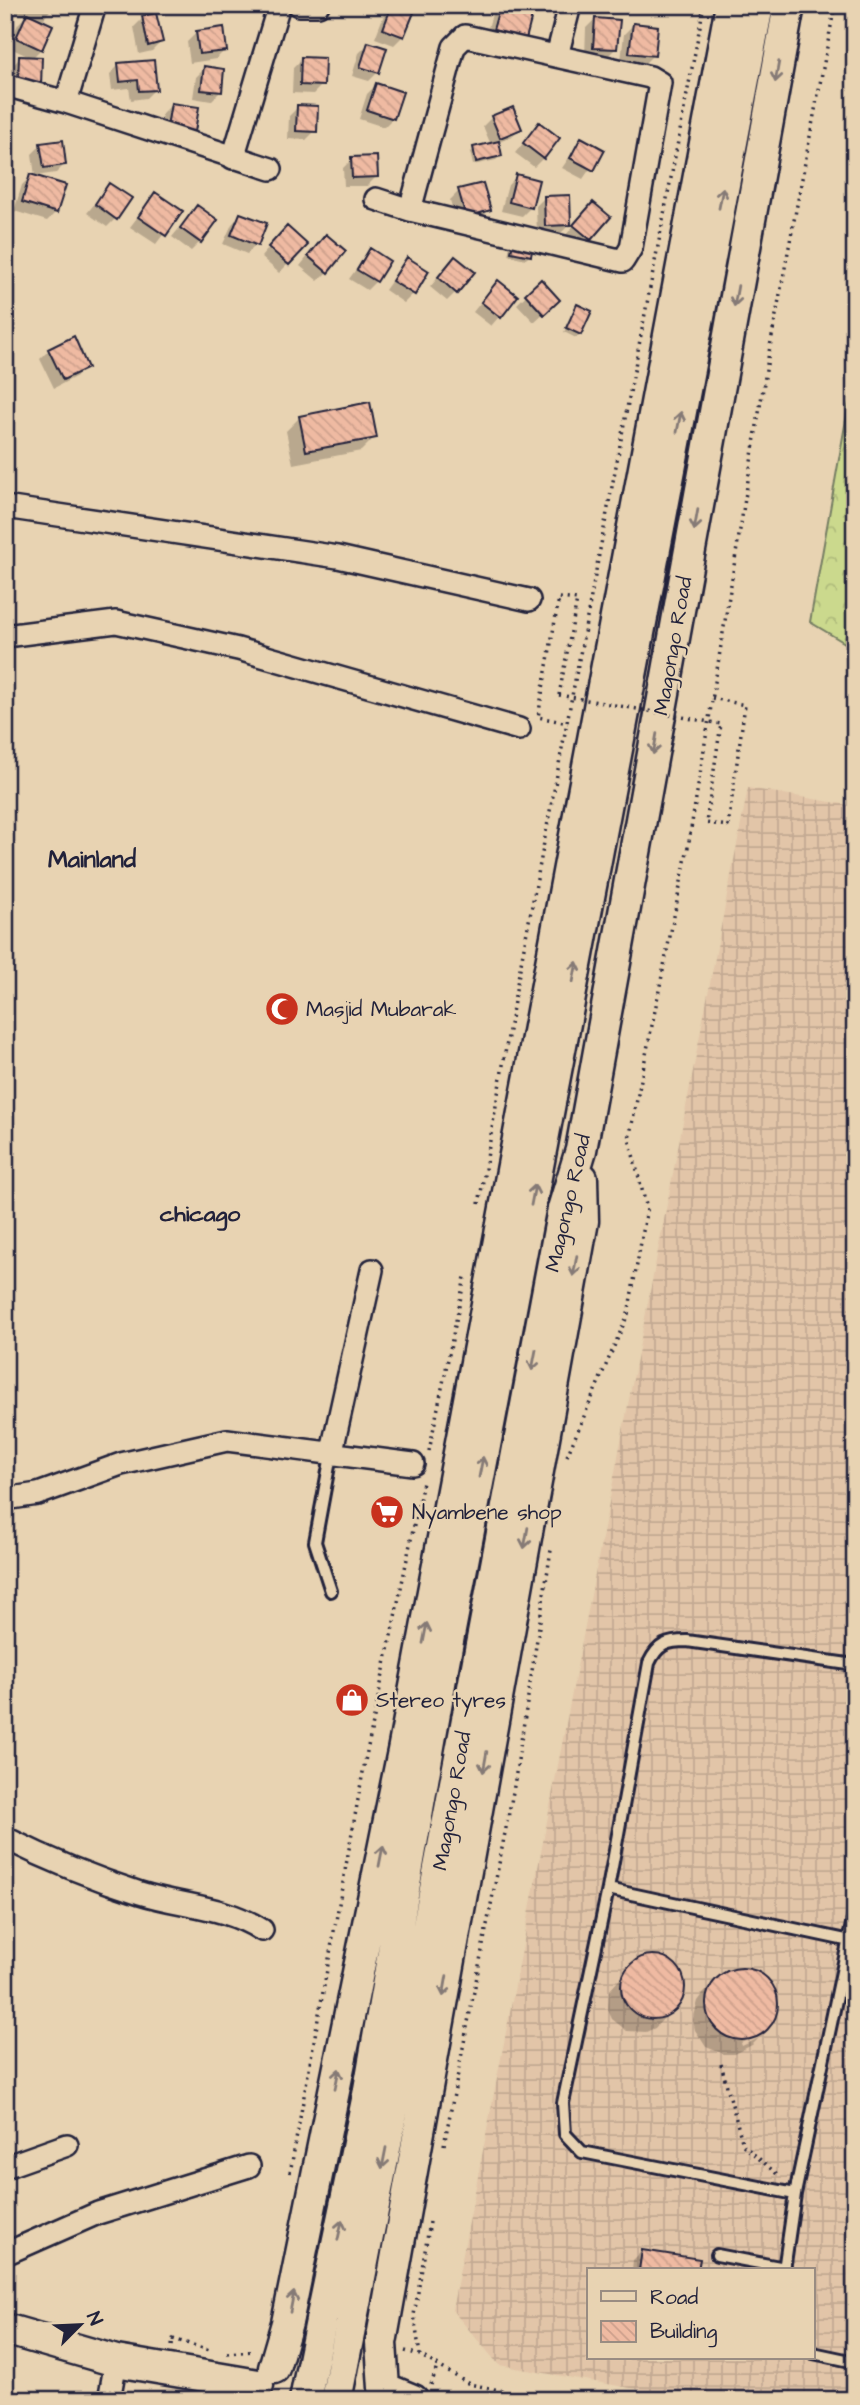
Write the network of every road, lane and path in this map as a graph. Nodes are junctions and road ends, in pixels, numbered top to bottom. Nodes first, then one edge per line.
1 (95, 5) edge
2 (279, 5) edge
3 (299, 5) edge
4 (318, 5) edge
5 (570, 5) edge
6 (704, 5) edge
7 (731, 5) edge
8 (758, 5) edge
9 (789, 5) edge
10 (835, 5) edge
11 (557, 56) junction
12 (5, 85) edge
13 (66, 102) junction
14 (233, 158) junction
15 (271, 169) dead end
16 (376, 199) dead end
17 (410, 209) junction
18 (5, 507) edge
19 (530, 600) dead end
20 (5, 636) edge
21 (712, 698) junction
22 (568, 723) junction
23 (519, 729) dead end
24 (581, 1150) junction
25 (478, 1208) dead end
26 (372, 1270) dead end
27 (465, 1275) dead end
28 (331, 1455) junction
29 (567, 1457) dead end
30 (421, 1469) junction
31 (5, 1499) edge
32 (551, 1547) dead end
33 (331, 1591) dead end
34 (855, 1665) edge
35 (5, 1838) edge
36 (608, 1889) junction
37 (855, 1910) edge
38 (262, 1930) dead end
39 (852, 1941) edge
40 (721, 2064) dead end
41 (67, 2145) dead end
42 (441, 2158) dead end
43 (249, 2166) dead end
44 (5, 2167) edge
45 (289, 2180) dead end
46 (795, 2194) junction
47 (432, 2210) dead end
48 (5, 2253) edge
49 (718, 2255) dead end
50 (779, 2268) edge
51 (784, 2268) edge
52 (5, 2329) edge
53 (173, 2339) dead end
54 (256, 2341) dead end
55 (814, 2353) edge
56 (116, 2361) junction
57 (855, 2362) edge
58 (261, 2384) edge
59 (387, 2394) edge
60 (109, 2400) edge
61 (305, 2400) edge
62 (336, 2400) edge
63 (413, 2400) edge
64 (550, 2400) edge

1 - 13 street
2 - 14 street
3 - 4 street
5 - 11 street
6 - 22 path
58 -> 7 main road
61 -> 8 main road, Magongo Road, bridge
9 -> 24 main road, Magongo Road
10 - 21 path
11 - 17 street
11 - 17 street
12 - 13 street
13 - 14 street
14 - 15 street
16 - 17 street
18 - 19 street
20 - 23 street
21 - 22 path, bridge
21 - 29 path
22 - 25 path
24 -> 59 main road
24 -> 62 main road, Magongo Road, bridge
26 - 28 street
27 - 30 path
28 - 30 street
28 - 31 street
28 - 33 lane
30 - 45 path
32 - 42 path
34 - 36 lane
35 - 38 street
36 - 39 lane
36 - 46 lane
37 - 39 lane
39 - 46 lane
40 - 46 path
41 - 44 street
43 - 48 street
46 - 51 lane
47 - 64 path
49 - 50 lane
52 - 56 main road
53 - 54 path
55 - 57 lane
56 - 58 main road
56 - 60 street
58 - 59 main road
59 - 63 main road

